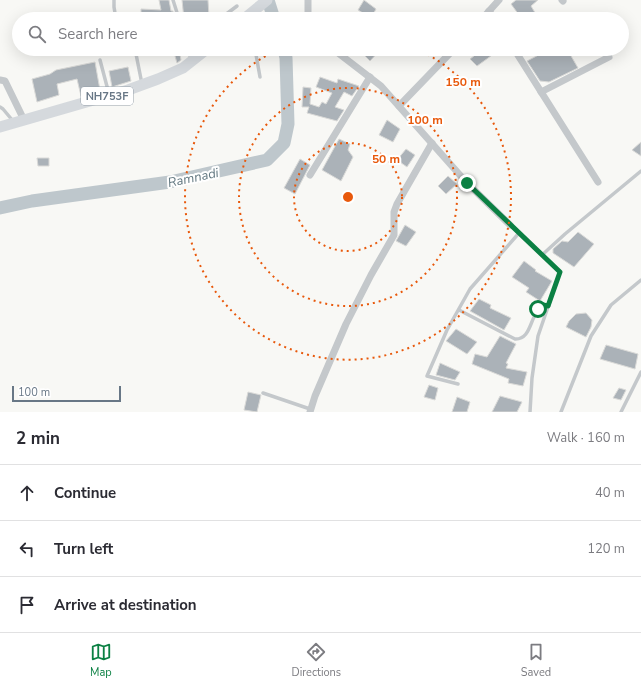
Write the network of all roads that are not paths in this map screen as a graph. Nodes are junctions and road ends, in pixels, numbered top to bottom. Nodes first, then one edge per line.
1 (114, 0) edge
2 (174, 0) edge
3 (308, 0) edge
4 (499, 0) edge
5 (263, 4) edge
6 (237, 6) dead end
7 (489, 11) edge
8 (115, 12) edge
9 (177, 12) edge
10 (229, 12) edge
11 (254, 12) edge
12 (308, 12) edge
13 (136, 56) edge
14 (190, 56) edge
15 (198, 56) edge
16 (256, 56) edge
17 (342, 56) edge
18 (447, 56) edge
19 (518, 56) edge
20 (609, 57) dead end
21 (100, 60) dead end
22 (192, 61) junction
23 (260, 77) dead end
24 (370, 77) junction
25 (0, 80) edge
26 (142, 85) junction
27 (541, 92) junction
28 (109, 95) junction
29 (399, 106) junction
30 (0, 108) edge
31 (19, 121) junction
32 (0, 127) edge
33 (432, 142) junction
34 (641, 172) edge
35 (310, 175) dead end
36 (598, 182) dead end
37 (510, 225) joint
38 (519, 233) junction
39 (542, 256) junction
40 (641, 280) edge
41 (548, 306) junction
42 (459, 310) junction
43 (641, 372) edge
44 (458, 384) dead end
45 (263, 393) dead end
46 (310, 411) edge
47 (530, 412) edge
48 (561, 412) edge
49 (621, 412) edge

1 - 8 lane
2 - 9 lane
3 - 12 street
4 - 7 street
5 - 11 main road
6 - 10 lane
13 - 26 lane
14 - 22 lane
15 - 22 main road, NH753F
16 - 23 lane
17 - 24 street
18 - 29 street
19 - 27 street
20 - 27 street
21 - 28 lane
22 - 26 main road, NH753F
24 - 29 street
24 - 35 street
25 - 31 street
26 - 28 main road, NH753F
27 - 36 street
28 - 31 main road, NH753F
29 - 33 street
30 - 31 lane
31 - 32 main road, NH753F
33 - 37 street
33 - 46 street
34 - 39 lane
37 - 38 lane
38 - 39 lane
38 - 42 lane
39 - 41 lane
40 - 48 lane
41 - 42 lane
41 - 47 lane
42 - 44 lane
43 - 49 lane
45 - 46 lane

